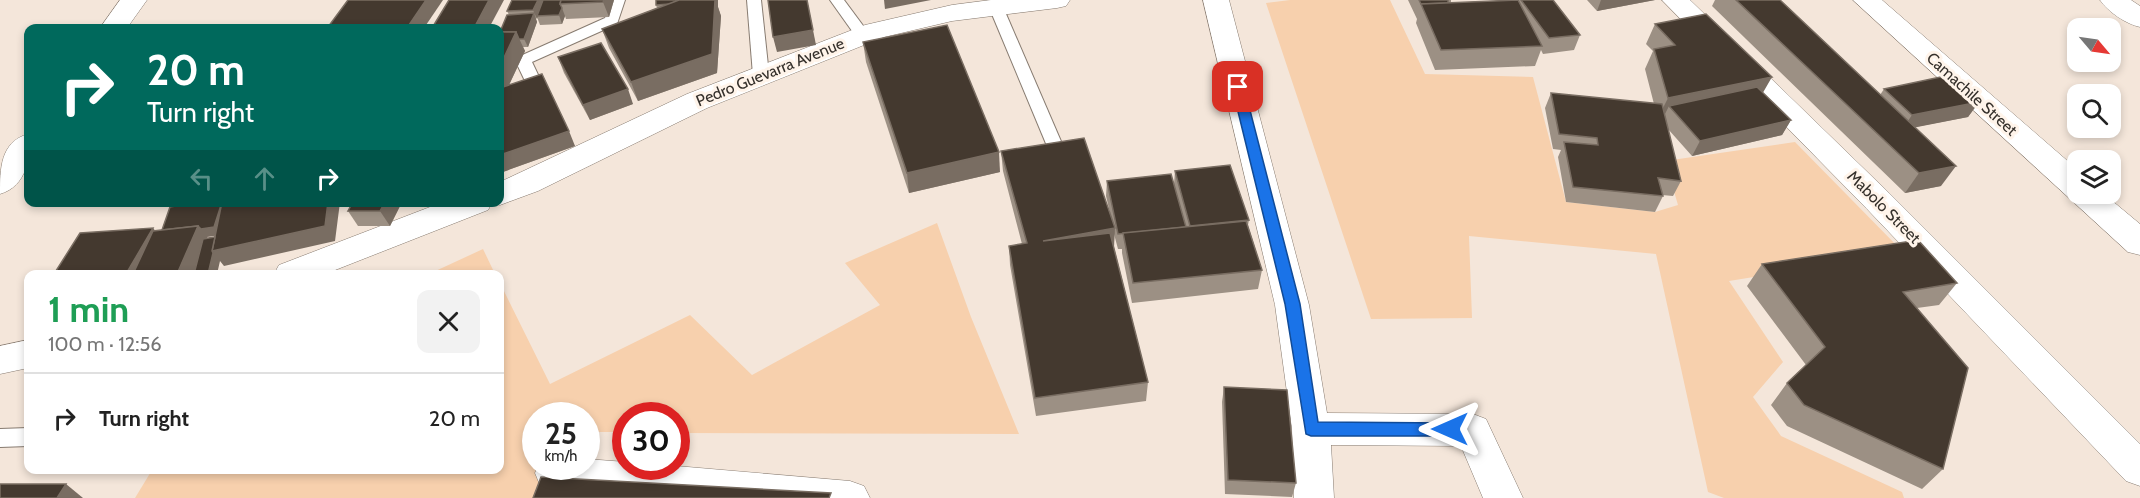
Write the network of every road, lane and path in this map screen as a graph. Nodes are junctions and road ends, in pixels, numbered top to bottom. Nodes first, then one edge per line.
1 (134, 0) edge
2 (618, 0) edge
3 (754, 0) edge
4 (837, 0) edge
5 (1057, 0) edge
6 (1216, 0) edge
7 (1675, 0) edge
8 (1866, 0) edge
9 (2113, 0) edge
10 (996, 7) junction
11 (2140, 19) edge
12 (116, 24) edge
13 (862, 35) junction
14 (761, 75) junction
15 (547, 112) edge
16 (1055, 146) edge
17 (24, 150) edge
18 (2067, 178) edge
19 (0, 183) edge
20 (504, 192) edge
21 (2095, 204) edge
22 (464, 207) edge
23 (2140, 243) edge
24 (301, 270) edge
25 (24, 355) edge
26 (0, 360) edge
27 (1311, 429) junction
28 (24, 437) edge
29 (0, 438) edge
30 (2140, 469) edge
31 (600, 477) edge
32 (850, 498) edge
33 (1314, 498) edge
34 (1503, 498) edge

1 - 12 street
2 - 15 lane
3 - 14 lane
4 - 13 lane
5 - 10 street, Pedro Guevarra Avenue
6 - 27 street
7 - 30 street, Mabolo Street
8 - 18 street, Camachile Street
9 - 11 street
10 - 13 street, Pedro Guevarra Avenue
10 - 16 lane
13 - 14 street, Pedro Guevarra Avenue
14 - 20 street, Pedro Guevarra Avenue
17 - 19 street
21 - 23 street
22 - 24 street
25 - 26 street
27 - 33 street
27 - 34 street
28 - 29 lane
31 - 32 street

